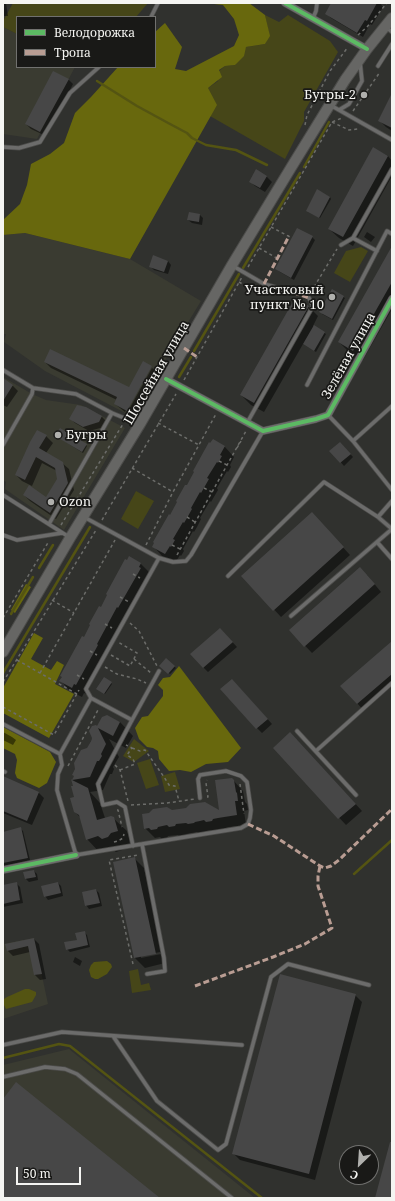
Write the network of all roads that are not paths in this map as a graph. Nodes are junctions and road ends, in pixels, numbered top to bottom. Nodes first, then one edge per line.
1 (158, 3) edge
2 (285, 3) edge
3 (317, 3) edge
4 (151, 16) edge
5 (392, 18) edge
6 (313, 19) junction
7 (388, 29) edge
8 (392, 44) edge
9 (366, 49) junction
10 (360, 59) junction
11 (378, 66) dead end
12 (98, 68) edge
13 (330, 105) junction
14 (339, 110) junction
15 (392, 140) edge
16 (3, 147) edge
17 (392, 169) edge
18 (392, 234) edge
19 (353, 238) junction
20 (341, 245) road end
21 (377, 250) junction
22 (232, 265) junction
23 (285, 290) dead end
24 (309, 298) road end
25 (392, 299) edge
26 (3, 370) edge
27 (166, 379) junction
28 (307, 385) dead end
29 (33, 388) junction
30 (392, 406) edge
31 (112, 413) junction
32 (328, 415) junction
33 (140, 424) junction
34 (249, 424) junction
35 (263, 431) junction
36 (353, 441) junction
37 (3, 445) edge
38 (392, 490) edge
39 (3, 495) edge
40 (392, 501) edge
41 (84, 517) junction
42 (378, 517) junction
43 (49, 524) junction
44 (392, 529) edge
45 (3, 535) edge
46 (66, 535) junction
47 (377, 542) junction
48 (159, 558) junction
49 (392, 559) edge
50 (228, 576) dead end
51 (291, 616) dead end
52 (3, 652) edge
53 (159, 671) road end
54 (392, 684) edge
55 (91, 698) junction
56 (132, 720) junction
57 (3, 724) edge
58 (297, 731) dead end
59 (316, 752) junction
60 (60, 754) junction
61 (356, 795) dead end
62 (200, 798) road end
63 (142, 844) junction
64 (133, 846) junction
65 (76, 855) junction
66 (3, 870) edge
67 (147, 974) dead end
68 (369, 986) dead end
69 (113, 1036) junction
70 (3, 1045) edge
71 (242, 1046) dead end
72 (3, 1077) edge
73 (232, 1198) edge

1 - 4 lane
2 - 6 street
3 - 6 lane
5 - 7 main road, Шоссейная улица
6 - 9 street
7 - 9 main road, Шоссейная улица
8 - 11 lane
9 - 10 main road, Шоссейная улица
10 - 13 main road, Шоссейная улица
10 - 14 lane
12 - 16 lane
13 - 14 lane
13 - 22 main road, Шоссейная улица
14 - 15 lane
17 - 19 lane
18 - 21 lane
19 - 20 lane
19 - 21 lane
21 - 28 lane
22 - 23 lane
22 - 27 main road, Шоссейная улица
24 - 34 lane
25 - 32 street, Зелёная улица
26 - 29 lane
27 - 33 main road, Шоссейная улица
27 - 34 street
29 - 31 lane
29 - 37 lane
30 - 36 lane
31 - 33 lane
31 - 43 lane
32 - 35 street, Зелёная улица
32 - 36 lane
33 - 41 main road, Шоссейная улица
34 - 35 street
35 - 48 lane
36 - 38 lane
39 - 43 lane
40 - 42 lane
41 - 46 main road, Шоссейная улица
41 - 48 lane
42 - 44 lane
42 - 50 lane
43 - 46 lane
44 - 47 lane
45 - 46 lane
46 - 52 main road, Шоссейная улица
47 - 49 lane
47 - 51 lane
48 - 55 lane
53 - 56 lane
54 - 59 lane
55 - 56 lane
55 - 60 lane
56 - 64 lane
57 - 60 lane
58 - 59 lane
59 - 61 lane
60 - 65 lane
62 - 63 lane
63 - 64 lane
63 - 67 lane
64 - 65 lane
65 - 66 street
68 - 69 lane
69 - 70 lane
69 - 71 lane
72 - 73 lane

